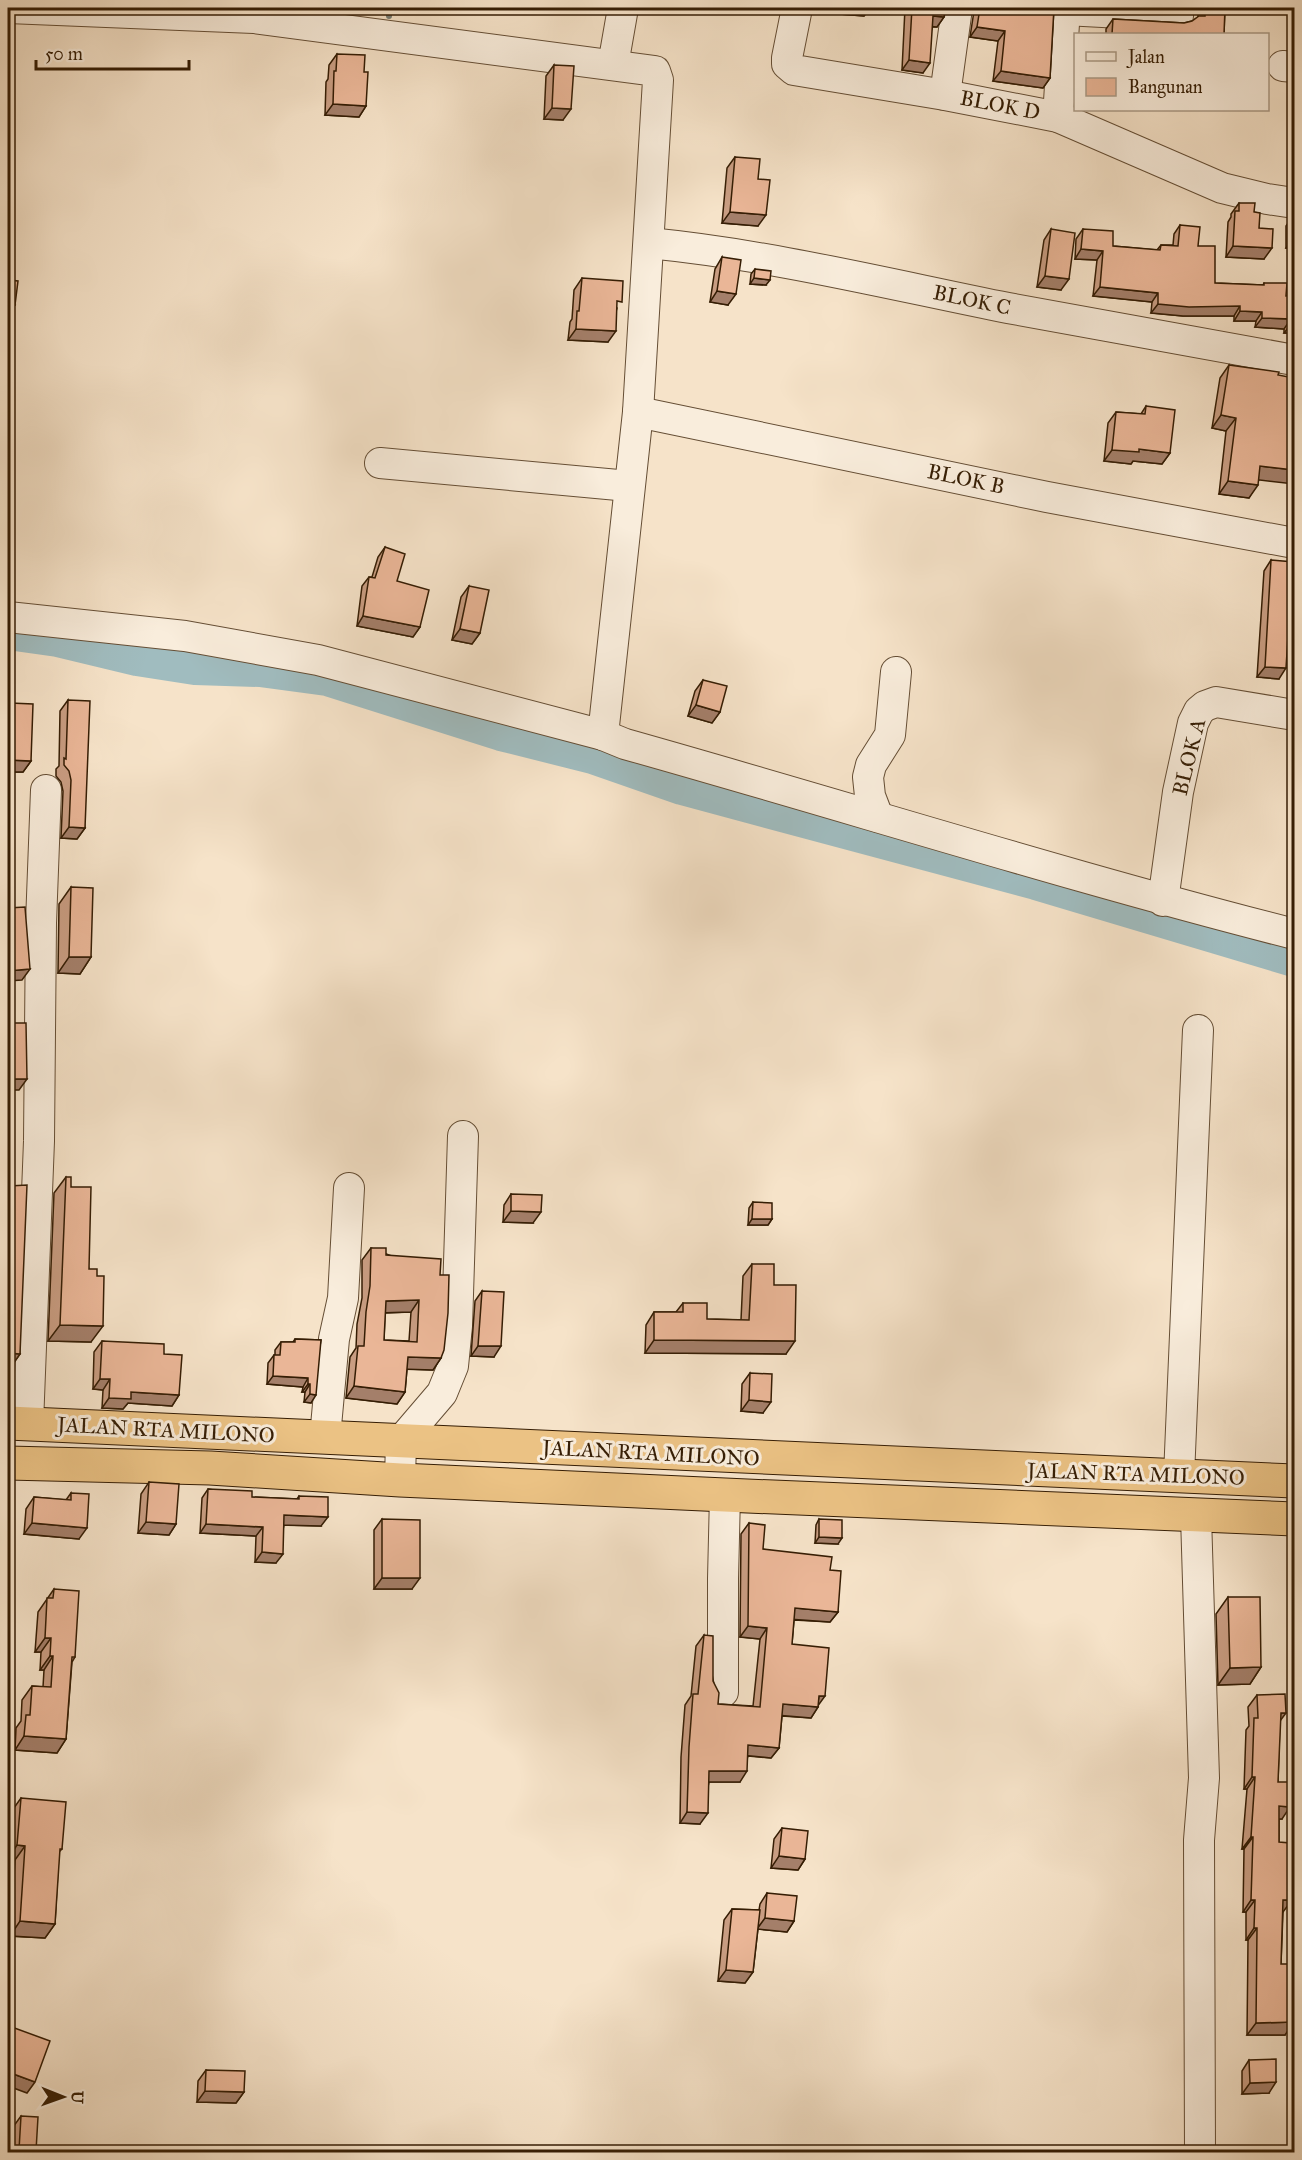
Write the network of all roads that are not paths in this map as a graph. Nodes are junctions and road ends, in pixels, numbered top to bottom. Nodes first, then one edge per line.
1 (8, 8) edge
2 (622, 8) edge
3 (797, 8) edge
4 (957, 8) edge
5 (1065, 9) edge
6 (254, 13) edge
7 (1178, 16) dead end
8 (613, 65) junction
9 (945, 95) junction
10 (1058, 117) junction
11 (1294, 203) edge
12 (649, 243) junction
13 (1294, 360) edge
14 (638, 412) junction
15 (380, 464) dead end
16 (629, 486) junction
17 (1294, 543) edge
18 (8, 617) edge
19 (896, 672) dead end
20 (1294, 716) edge
21 (603, 735) junction
22 (46, 790) dead end
23 (878, 818) junction
24 (1163, 901) junction
25 (1294, 934) edge
26 (1198, 1030) dead end
27 (463, 1136) dead end
28 (350, 1188) dead end
29 (18, 1423) edge
30 (325, 1437) junction
31 (401, 1441) junction
32 (8, 1463) edge
33 (1179, 1476) junction
34 (400, 1480) junction
35 (1294, 1481) edge
36 (725, 1495) junction
37 (1196, 1516) junction
38 (1294, 1519) edge
39 (723, 1692) dead end
40 (1200, 2152) edge

1 - 6 street
2 - 8 street
3 - 9 street, BLOK D
4 - 9 street
5 - 7 street
5 - 10 street
6 - 8 street
8 - 12 street
9 - 10 street, BLOK D
10 - 11 street, BLOK D
12 - 13 street, BLOK C
12 - 14 street
14 - 16 street
14 - 17 street, BLOK B
15 - 16 street
16 - 21 street
18 - 21 street
19 - 23 street
20 - 24 street, BLOK A
21 - 23 street
22 - 29 street
23 - 24 street
24 - 25 street
26 - 33 street
27 - 31 street
28 - 30 street
29 - 30 highway, JALAN RTA MILONO
30 - 31 highway, JALAN RTA MILONO
31 - 33 highway, JALAN RTA MILONO
31 - 34 street
32 - 34 highway, JALAN RTA MILONO
33 - 35 highway, JALAN RTA MILONO
34 - 36 highway, JALAN RTA MILONO
36 - 37 highway, JALAN RTA MILONO
36 - 39 street
37 - 38 highway, JALAN RTA MILONO
37 - 40 street

